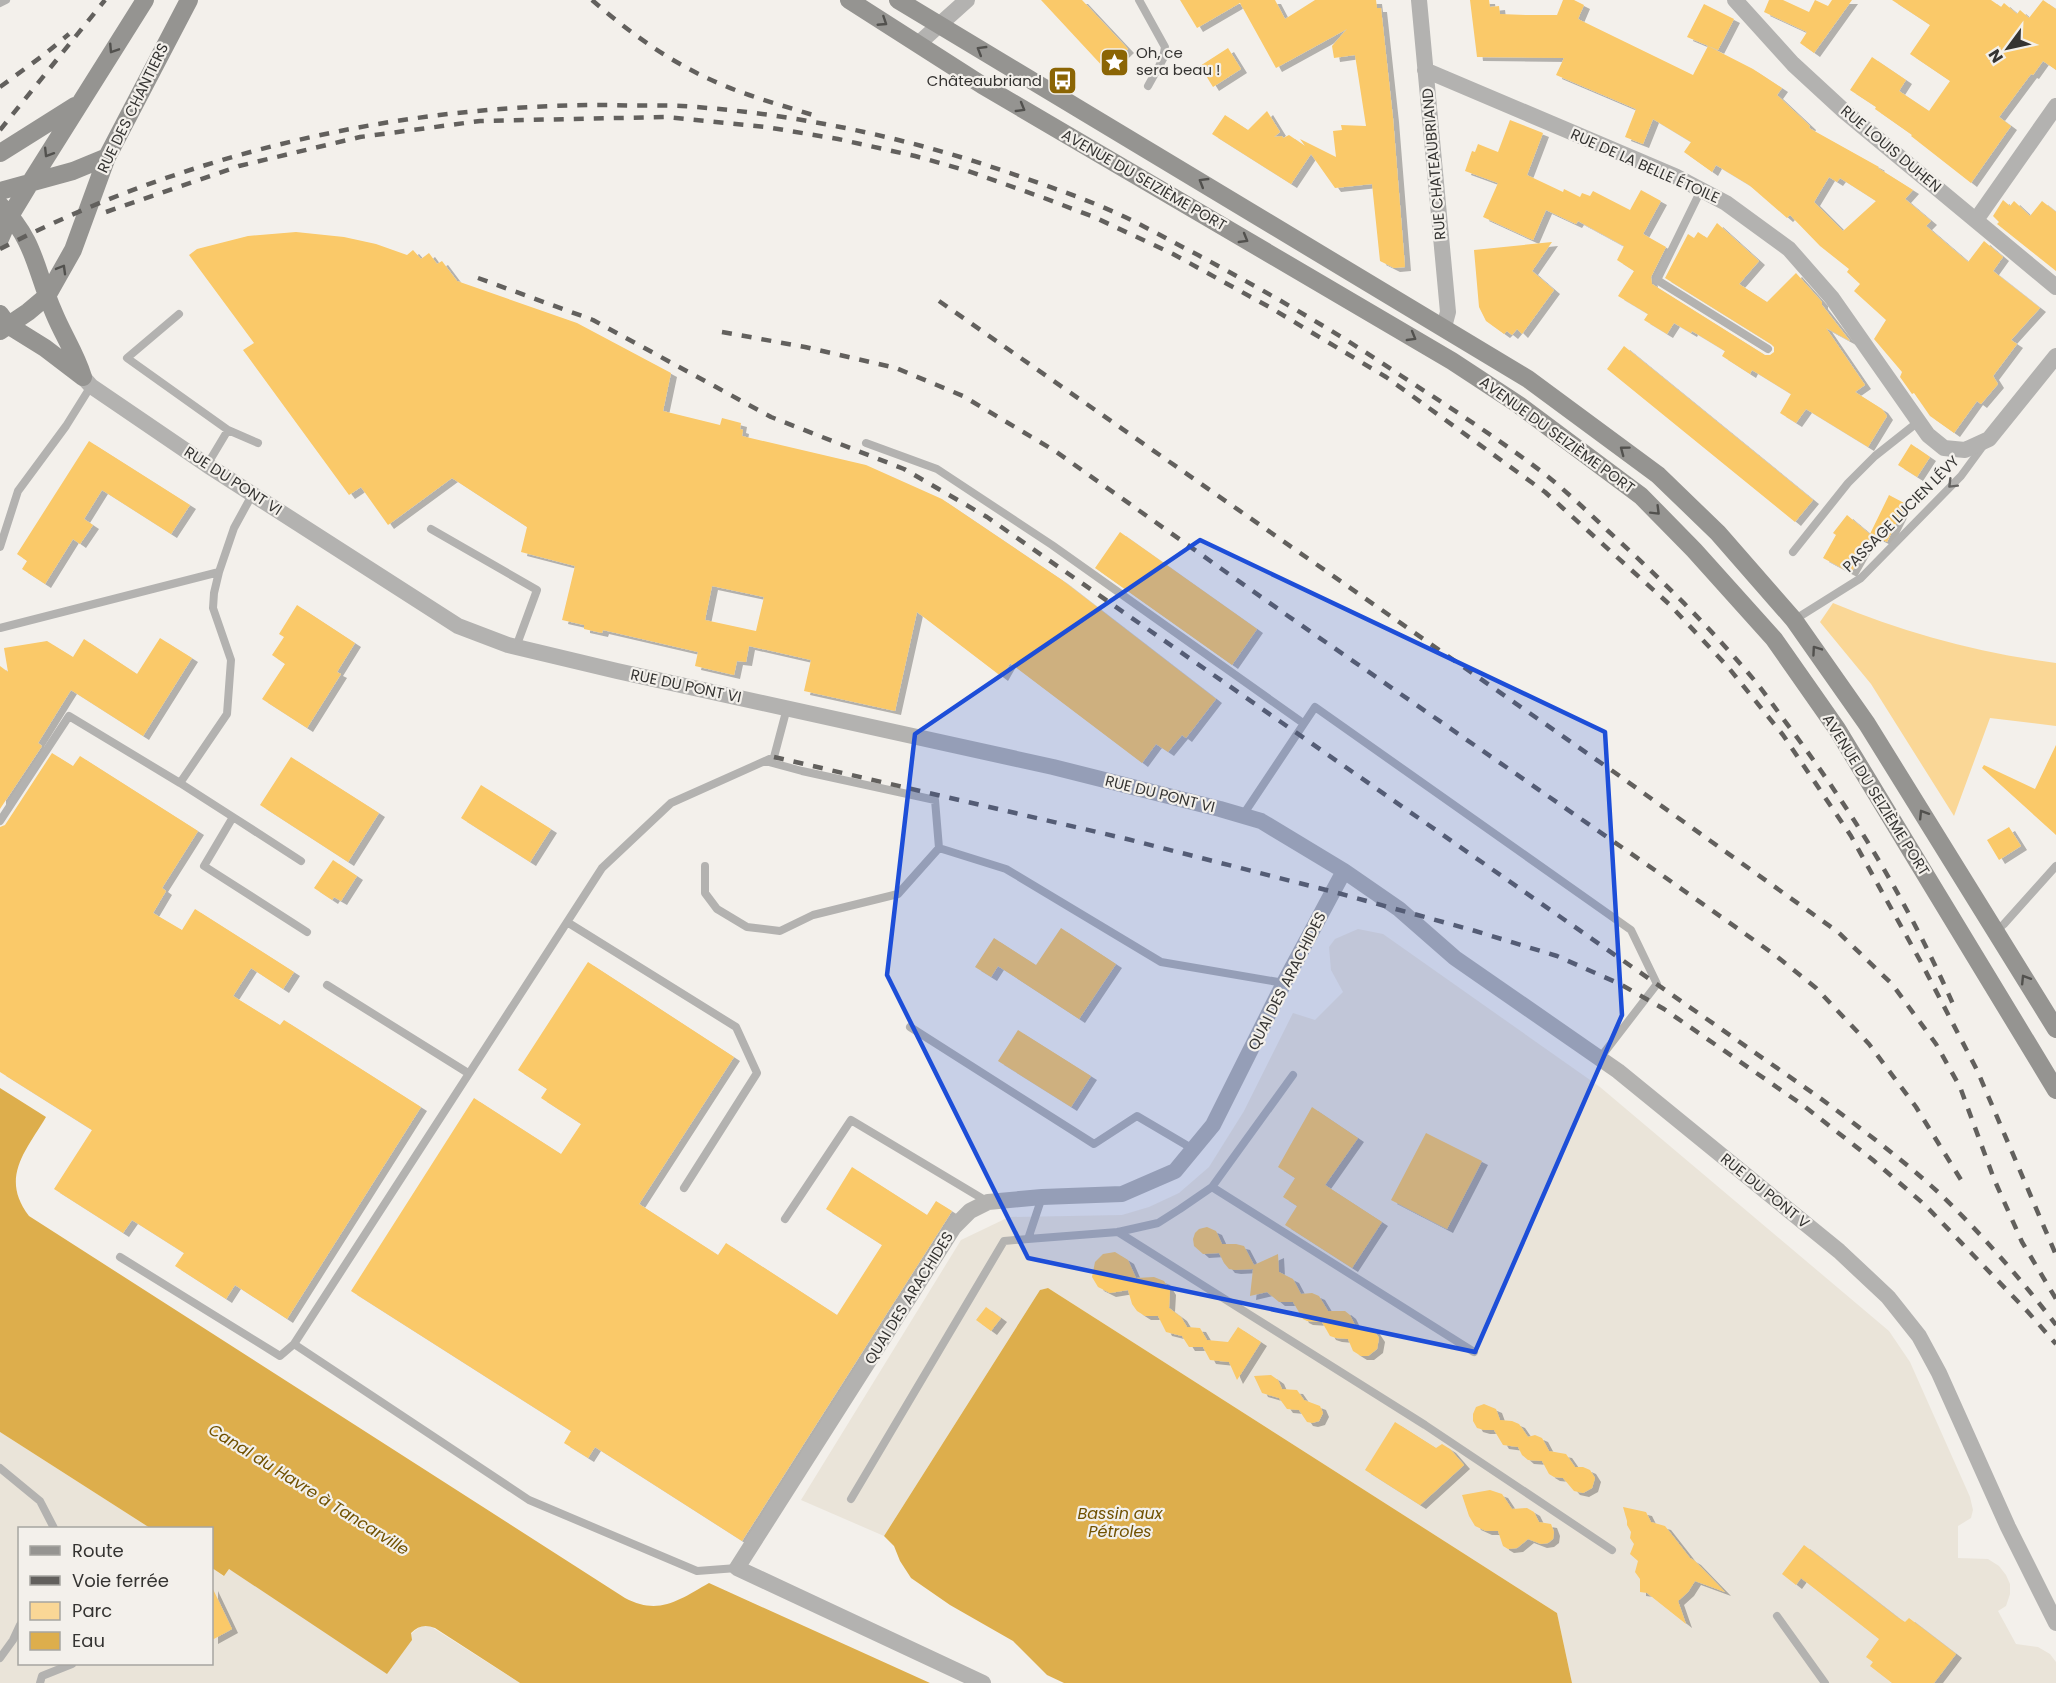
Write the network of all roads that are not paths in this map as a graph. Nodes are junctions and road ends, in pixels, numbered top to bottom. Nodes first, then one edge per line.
1 (6, 0) edge
2 (144, 0) edge
3 (189, 0) edge
4 (849, 0) edge
5 (898, 0) edge
6 (967, 0) edge
7 (1139, 0) edge
8 (1419, 0) edge
9 (1735, 0) edge
10 (0, 3) edge
11 (939, 25) junction
12 (918, 44) junction
13 (1425, 70) junction
14 (1148, 86) dead end
15 (79, 103) junction
16 (2056, 106) edge
17 (0, 153) edge
18 (107, 157) junction
19 (30, 183) junction
20 (1701, 190) junction
21 (0, 191) edge
22 (5, 211) edge
23 (1976, 220) junction
24 (0, 239) edge
25 (2056, 287) edge
26 (46, 296) junction
27 (179, 314) dead end
28 (2, 324) edge
29 (1444, 327) junction
30 (1768, 349) dead end
31 (2056, 356) edge
32 (87, 382) junction
33 (1918, 422) junction
34 (228, 430) junction
35 (1989, 439) junction
36 (258, 443) dead end
37 (866, 443) dead end
38 (207, 465) junction
39 (252, 495) junction
40 (431, 529) dead end
41 (0, 547) edge
42 (1793, 552) dead end
43 (219, 572) junction
44 (1794, 620) junction
45 (0, 628) edge
46 (516, 647) junction
47 (787, 708) junction
48 (1303, 723) junction
49 (765, 761) junction
50 (180, 783) junction
51 (1243, 815) junction
52 (233, 817) junction
53 (0, 821) edge
54 (939, 848) junction
55 (301, 861) dead end
56 (705, 866) dead end
57 (2056, 866) edge
58 (1344, 871) junction
59 (567, 922) junction
60 (1996, 931) junction
61 (307, 932) dead end
62 (1284, 983) junction
63 (327, 985) dead end
64 (910, 1027) dead end
65 (2056, 1029) edge
66 (1600, 1058) junction
67 (468, 1073) junction
68 (1293, 1075) dead end
69 (2056, 1090) edge
70 (1193, 1149) junction
71 (1212, 1187) junction
72 (684, 1188) dead end
73 (1042, 1197) junction
74 (988, 1202) junction
75 (785, 1220) dead end
76 (1118, 1232) junction
77 (1028, 1239) junction
78 (120, 1257) dead end
79 (294, 1344) junction
80 (1474, 1352) dead end
81 (0, 1468) edge
82 (851, 1498) dead end
83 (53, 1527) edge
84 (1612, 1550) dead end
85 (737, 1568) junction
86 (1777, 1616) dead end
87 (2056, 1623) edge
88 (18, 1629) edge
89 (0, 1658) edge
90 (70, 1665) edge
91 (40, 1683) edge
92 (983, 1683) edge
93 (1825, 1683) edge

1 - 10 lane
2 -> 15 main road
3 - 18 main road, RUE DES CHANTIERS
4 -> 12 main road, AVENUE DU SEIZIÈME PORT
5 - 11 main road, AVENUE DU SEIZIÈME PORT
6 - 11 street
7 - 14 lane
8 - 13 street, RUE CHATEAUBRIAND
9 - 23 street, RUE LOUIS DUHEN
11 - 12 street
29 -> 11 main road, AVENUE DU SEIZIÈME PORT
12 -> 69 main road, AVENUE DU SEIZIÈME PORT
13 - 20 street, RUE DE LA BELLE ÉTOILE
13 - 29 street, RUE CHATEAUBRIAND
15 - 17 main road
15 -> 19 main road
16 - 23 street
18 - 19 main road
26 -> 18 main road, RUE DES CHANTIERS
19 - 21 main road
19 - 22 main road
20 - 30 lane
20 - 33 street, RUE DE LA BELLE ÉTOILE
22 - 24 main road
22 - 26 main road
23 - 25 street, RUE LOUIS DUHEN
26 - 28 main road, RUE DES CHANTIERS
26 - 32 main road
27 - 34 lane
28 - 32 main road
44 -> 29 main road, AVENUE DU SEIZIÈME PORT
31 - 35 street
32 - 38 street, RUE DU PONT VI
32 - 41 lane
33 - 35 street, RUE DE LA BELLE ÉTOILE
33 - 42 lane
34 - 36 lane
34 - 38 lane
35 -> 44 lane, PASSAGE LUCIEN LÉVY
37 - 48 lane
38 - 39 street, RUE DU PONT VI
39 - 43 lane
39 - 46 street, RUE DU PONT VI
40 - 46 lane
43 - 45 lane
43 - 50 lane
60 -> 44 main road, AVENUE DU SEIZIÈME PORT
46 - 47 street, RUE DU PONT VI
47 - 49 lane
47 - 51 street, RUE DU PONT VI
48 - 51 lane
48 - 66 lane
49 - 54 lane
49 - 59 lane
50 - 52 lane
50 - 53 lane
51 - 58 street, RUE DU PONT VI
52 - 55 lane
52 - 61 lane
54 - 56 lane
54 - 62 lane
57 - 60 lane
58 - 62 street, QUAI DES ARACHIDES
58 - 66 street, RUE DU PONT V
59 - 67 lane
59 - 72 lane
65 -> 60 main road, AVENUE DU SEIZIÈME PORT
62 - 70 street, QUAI DES ARACHIDES
63 - 67 lane
64 - 70 lane
66 - 87 street, RUE DU PONT V
67 - 79 lane
68 - 71 lane
70 - 73 street, QUAI DES ARACHIDES
71 - 76 lane
71 - 80 lane
73 - 74 street, QUAI DES ARACHIDES
73 - 77 lane
74 - 75 lane
74 - 85 street, QUAI DES ARACHIDES
76 - 77 lane
76 - 84 lane
77 - 82 lane
78 - 79 lane
79 - 85 lane
81 - 83 lane
85 - 92 street
86 - 93 lane
88 - 89 lane
90 - 91 lane

